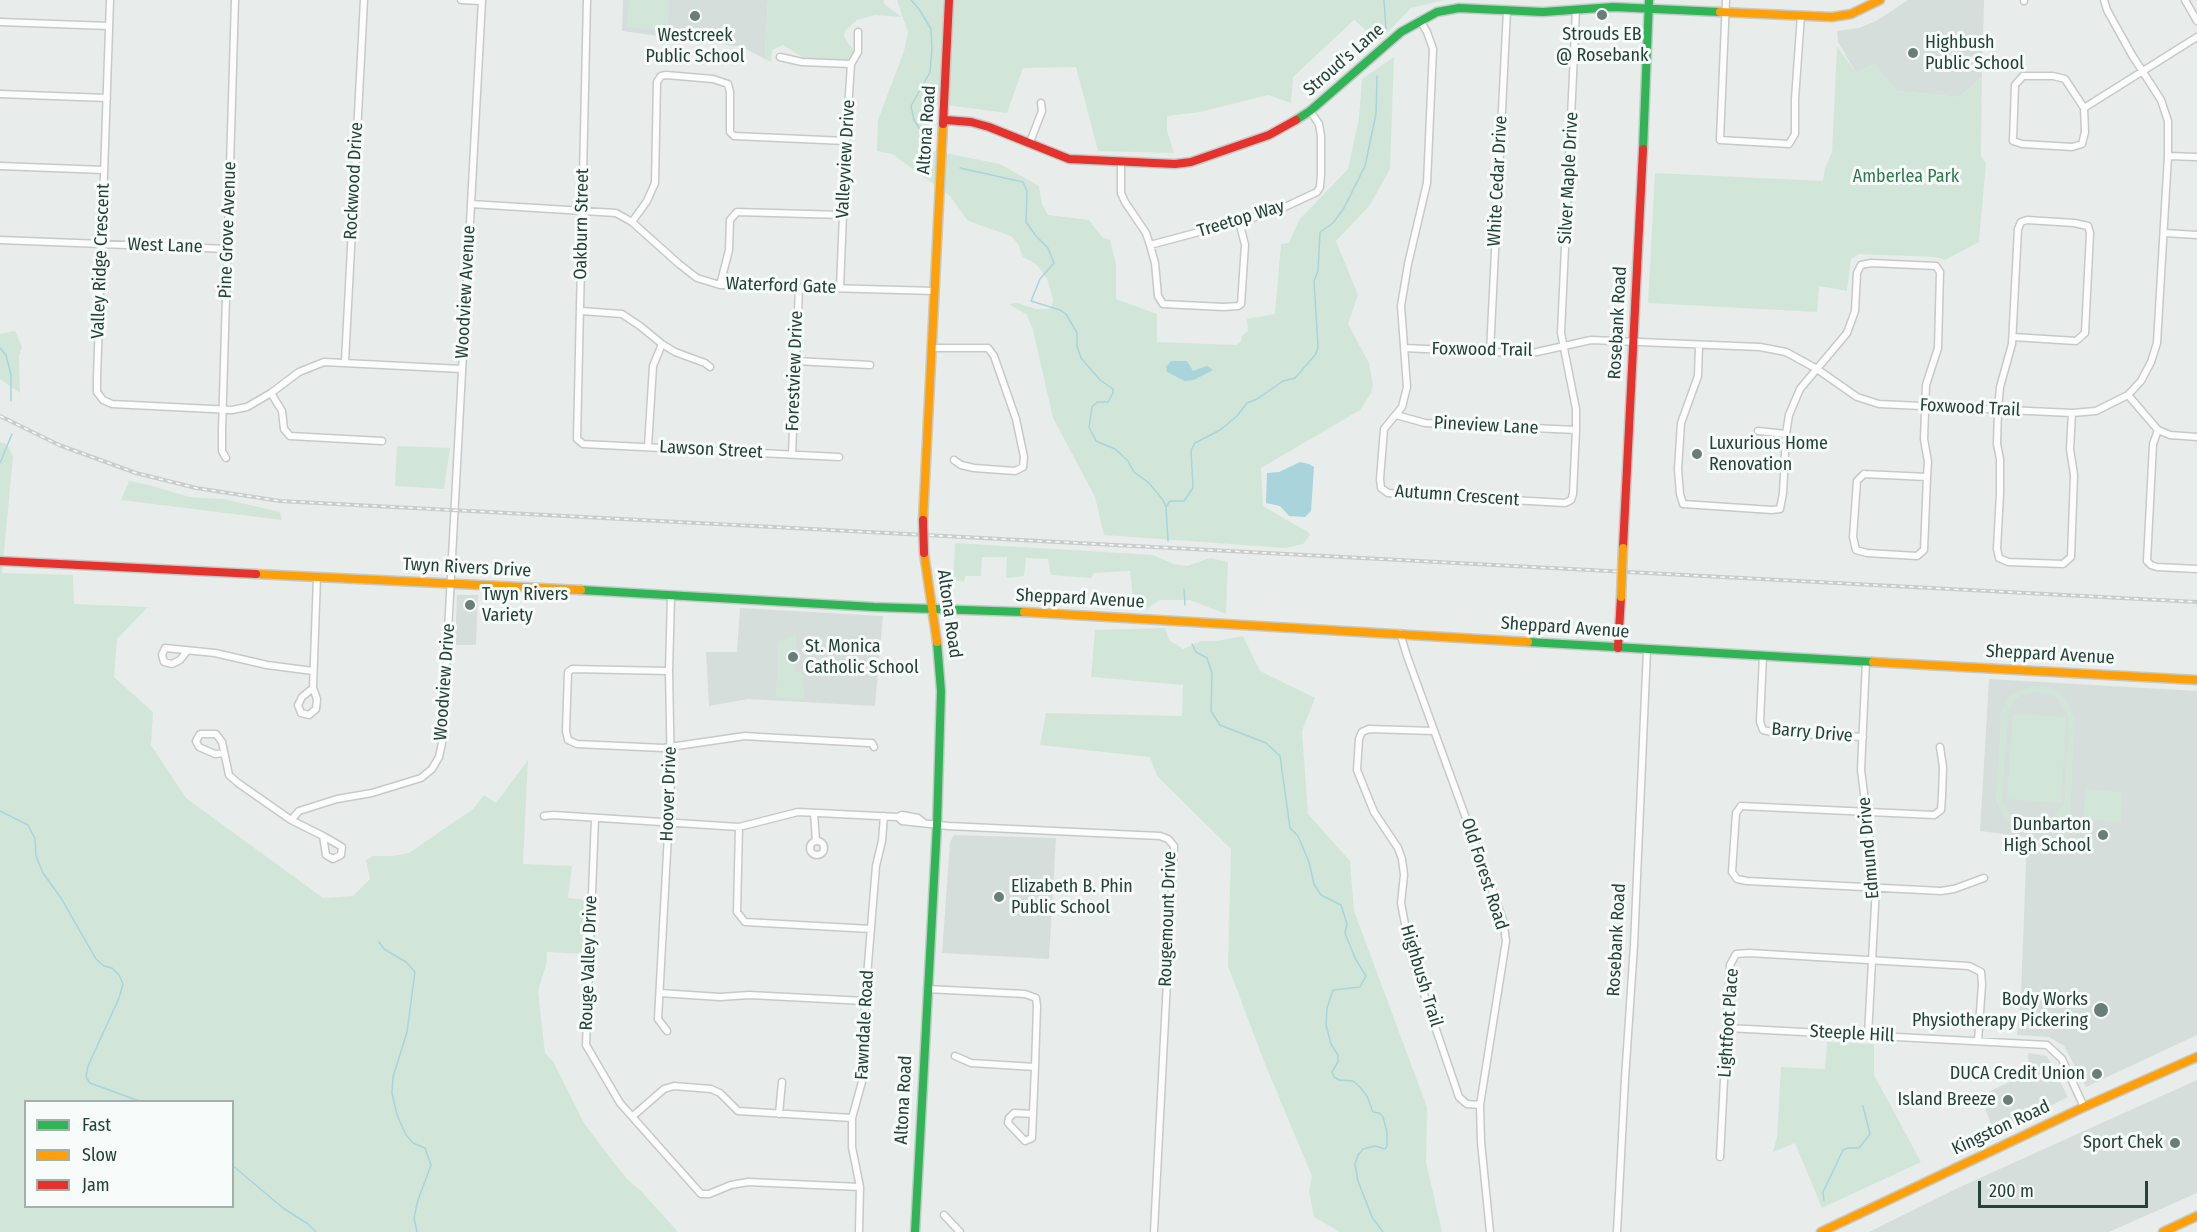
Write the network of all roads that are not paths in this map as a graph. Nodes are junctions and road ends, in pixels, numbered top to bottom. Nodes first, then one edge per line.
1 (110, 0) edge
2 (235, 0) edge
3 (364, 0) edge
4 (461, 0) edge
5 (587, 0) edge
6 (949, 0) edge
7 (1726, 0) edge
8 (1880, 0) edge
9 (2104, 0) edge
10 (2185, 0) edge
11 (482, 1) edge
12 (1649, 4) edge
13 (1507, 10) junction
14 (1576, 10) junction
15 (1725, 13) junction
16 (1801, 15) junction
17 (1420, 20) junction
18 (2197, 21) edge
19 (0, 22) edge
20 (109, 26) junction
21 (858, 32) dead end
22 (2197, 37) edge
23 (780, 57) dead end
24 (851, 64) junction
25 (2143, 70) junction
26 (0, 94) edge
27 (107, 98) junction
28 (1041, 103) dead end
29 (2084, 108) junction
30 (1310, 111) junction
31 (945, 120) junction
32 (846, 141) junction
33 (1030, 142) junction
34 (2168, 156) junction
35 (2197, 157) edge
36 (1121, 163) junction
37 (0, 166) edge
38 (104, 170) junction
39 (471, 204) junction
40 (582, 210) junction
41 (843, 215) junction
42 (1239, 221) junction
43 (632, 222) junction
44 (2164, 232) junction
45 (2197, 235) edge
46 (0, 240) edge
47 (102, 243) junction
48 (1150, 245) junction
49 (228, 249) junction
50 (720, 285) junction
51 (799, 288) junction
52 (840, 288) junction
53 (935, 291) junction
54 (581, 311) junction
55 (2013, 337) junction
56 (1634, 342) junction
57 (662, 344) junction
58 (1699, 345) junction
59 (1563, 346) junction
60 (932, 348) junction
61 (1404, 348) junction
62 (1490, 352) junction
63 (796, 361) junction
64 (345, 362) junction
65 (870, 365) dead end
66 (710, 367) dead end
67 (462, 369) junction
68 (1817, 369) junction
69 (271, 393) junction
70 (2128, 395) junction
71 (1925, 406) junction
72 (223, 409) junction
73 (1998, 409) junction
74 (2072, 413) junction
75 (1396, 415) junction
76 (1576, 430) junction
77 (2158, 430) junction
78 (1758, 431) dead end
79 (1786, 434) junction
80 (2197, 437) edge
81 (382, 441) dead end
82 (583, 444) joint
83 (648, 447) junction
84 (792, 454) junction
85 (839, 457) dead end
86 (226, 458) dead end
87 (954, 460) dead end
88 (1927, 477) junction
89 (0, 561) edge
90 (2197, 569) edge
91 (317, 576) junction
92 (451, 585) junction
93 (671, 595) junction
94 (932, 609) junction
95 (1400, 633) junction
96 (1618, 648) junction
97 (1647, 650) junction
98 (187, 651) dead end
99 (1763, 655) junction
100 (1866, 661) junction
101 (313, 671) junction
102 (669, 671) junction
103 (2197, 680) edge
104 (313, 688) dead end
105 (1434, 731) junction
106 (1863, 737) junction
107 (672, 747) junction
108 (874, 747) dead end
109 (1940, 747) dead end
110 (224, 753) junction
111 (1866, 812) junction
112 (814, 813) junction
113 (544, 816) dead end
114 (884, 816) junction
115 (595, 818) junction
116 (291, 819) junction
117 (669, 822) junction
118 (937, 825) junction
119 (740, 827) junction
120 (323, 836) dead end
121 (816, 841) dead end
122 (1984, 878) dead end
123 (1876, 887) junction
124 (871, 929) junction
125 (1872, 962) junction
126 (927, 988) junction
127 (660, 993) junction
128 (865, 1001) junction
129 (1728, 1028) junction
130 (667, 1031) dead end
131 (1868, 1035) junction
132 (1978, 1041) junction
133 (955, 1056) dead end
134 (2197, 1057) edge
135 (1035, 1067) junction
136 (782, 1082) dead end
137 (1480, 1105) junction
138 (2085, 1107) junction
139 (779, 1114) junction
140 (1033, 1114) junction
141 (633, 1116) junction
142 (852, 1118) junction
143 (1720, 1157) dead end
144 (860, 1187) junction
145 (944, 1215) dead end
146 (2197, 1216) edge
147 (859, 1232) edge
148 (915, 1232) edge
149 (960, 1232) edge
150 (1154, 1232) edge
151 (1490, 1232) edge
152 (1617, 1232) edge
153 (1821, 1232) edge
154 (2163, 1232) edge

1 - 20 street, Valley Ridge Crescent
2 - 49 street, Pine Grove Avenue
3 - 64 street, Rockwood Drive
4 - 11 street
5 - 40 street, Oakburn Street
6 - 31 main road, Altona Road
7 - 15 street
8 - 16 main road, Stroud's Lane
9 - 25 street, Foxwood Trail
10 - 18 street
11 - 39 street, Woodview Avenue
12 - 14 main road, Stroud's Lane
12 - 15 main road, Stroud's Lane
12 - 56 main road, Rosebank Road
13 - 14 main road, Stroud's Lane
13 - 17 main road, Stroud's Lane
13 - 62 street, White Cedar Drive
14 - 59 street, Silver Maple Drive
15 - 16 main road, Stroud's Lane
15 - 16 street
17 - 30 main road, Stroud's Lane
17 - 61 street, Autumn Crescent
19 - 20 street
20 - 27 street, Valley Ridge Crescent
21 - 24 street, Valleyview Drive
22 - 25 street
23 - 24 street
24 - 32 street, Valleyview Drive
25 - 29 street
25 - 34 street, Foxwood Trail
26 - 27 street
27 - 38 street, Valley Ridge Crescent
28 - 33 street
29 - 29 street
30 - 36 main road, Stroud's Lane
30 - 42 street, Treetop Way
31 - 33 main road, Stroud's Lane
31 - 53 main road, Altona Road
32 - 41 street, Valleyview Drive
32 - 43 street
33 - 36 main road, Stroud's Lane
34 - 35 street
34 - 44 street, Foxwood Trail
36 - 48 street
37 - 38 street
38 - 47 street, Valley Ridge Crescent
39 - 40 street, Waterford Gate
39 - 67 street, Woodview Avenue
40 - 43 street, Waterford Gate
40 - 54 street, Oakburn Street
41 - 50 street
41 - 52 street, Valleyview Drive
42 - 48 street, Treetop Way
42 - 48 street
43 - 50 street, Waterford Gate
44 - 45 street
44 - 70 street, Foxwood Trail
46 - 47 street, West Lane
47 - 49 street, West Lane
47 - 72 street, Valley Ridge Crescent
49 - 72 street, Pine Grove Avenue
50 - 51 street, Waterford Gate
51 - 52 street, Waterford Gate
51 - 63 street, Forestview Drive
52 - 53 street, Waterford Gate
53 - 60 main road, Altona Road
54 - 57 street
54 - 82 street, Oakburn Street
55 - 55 street
55 - 73 street
56 - 58 street, Foxwood Trail
56 - 59 street, Foxwood Trail
56 - 96 main road, Rosebank Road, bridge
57 - 66 street
57 - 83 street
58 - 68 street, Foxwood Trail
58 - 79 street
59 - 62 street, Foxwood Trail
59 - 76 street, Autumn Crescent
60 - 87 street
60 - 94 main road, Altona Road, bridge
61 - 62 street, Foxwood Trail
61 - 75 street, Autumn Crescent
63 - 65 street
63 - 84 street, Forestview Drive
64 - 67 street
64 - 69 street
67 - 92 street, Woodview Avenue
68 - 71 street, Foxwood Trail
68 - 71 street
68 - 79 street
69 - 72 street
69 - 81 street
70 - 74 street, Foxwood Trail
70 - 77 street
71 - 73 street, Foxwood Trail
71 - 88 street
72 - 86 street, Pine Grove Avenue
73 - 74 street, Foxwood Trail
73 - 74 street
75 - 76 street, Pineview Lane
75 - 76 street, Autumn Crescent
77 - 80 street
77 - 90 street
78 - 79 street
82 - 83 street, Lawson Street
83 - 84 street, Lawson Street
84 - 85 street, Lawson Street
88 - 88 street
89 - 91 main road, Twyn Rivers Drive
91 - 92 main road, Twyn Rivers Drive
91 - 101 street
92 - 93 main road, Twyn Rivers Drive
92 - 116 street, Woodview Drive
93 - 94 main road, Twyn Rivers Drive
93 - 102 street, Hoover Drive
94 - 95 main road, Sheppard Avenue
94 - 118 main road, Altona Road
95 - 96 main road, Sheppard Avenue
95 - 105 street, Old Forest Road
96 - 97 main road, Sheppard Avenue
97 - 99 main road, Sheppard Avenue
97 - 152 street, Rosebank Road
98 - 101 street
99 - 100 main road, Sheppard Avenue
99 - 106 street, Barry Drive
100 - 103 main road, Sheppard Avenue
100 - 106 street, Edmund Drive
101 - 104 street
102 - 107 street, Hoover Drive
102 - 107 street
105 - 137 street, Old Forest Road
105 - 137 street, Highbush Trail
106 - 111 street, Edmund Drive
107 - 108 street
107 - 117 street, Hoover Drive
109 - 111 street
110 - 110 street
110 - 116 street
111 - 123 street, Edmund Drive
111 - 123 street
112 - 114 street
112 - 119 street
112 - 121 street
113 - 115 street
114 - 118 street
114 - 124 street, Fawndale Road
115 - 117 street
115 - 141 street, Rouge Valley Drive
116 - 120 street
117 - 119 street
117 - 127 street, Hoover Drive
118 - 126 main road, Altona Road
118 - 150 street, Rougemount Drive
119 - 124 street
122 - 123 street
123 - 125 street, Edmund Drive
124 - 128 street, Fawndale Road
125 - 129 street, Lightfoot Place
125 - 131 street, Edmund Drive
125 - 132 street
126 - 135 street
126 - 148 main road, Altona Road
127 - 128 street
127 - 130 street, Hoover Drive
128 - 142 street, Fawndale Road
129 - 131 street, Steeple Hill
129 - 143 street, Lightfoot Place
131 - 132 street, Steeple Hill
132 - 138 street, Steeple Hill
133 - 135 street
134 - 138 main road, Kingston Road
135 - 140 street
136 - 139 street
137 - 151 street, Old Forest Road
138 - 153 main road, Kingston Road
139 - 141 street
139 - 142 street
140 - 140 street
141 - 144 street, Rouge Valley Drive
142 - 144 street, Fawndale Road
144 - 147 street, Fawndale Road
145 - 149 street
146 - 154 main road

